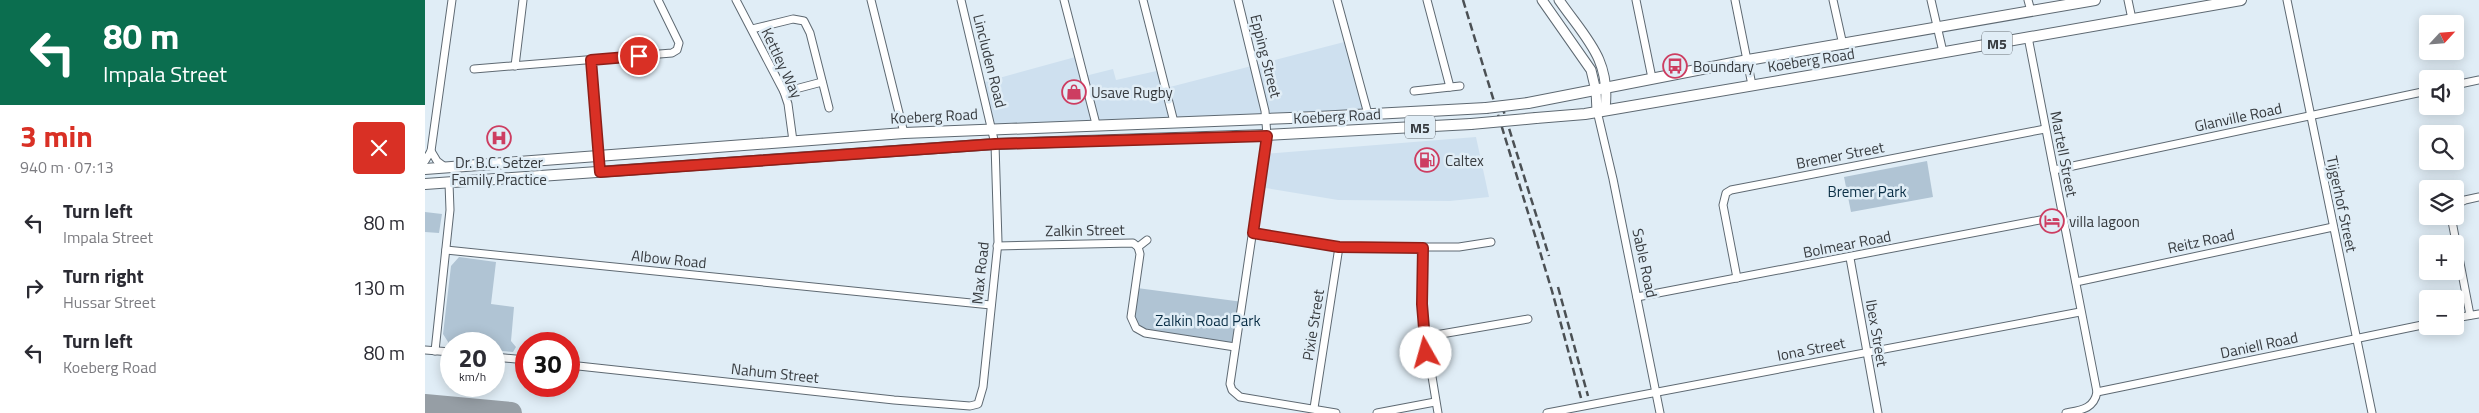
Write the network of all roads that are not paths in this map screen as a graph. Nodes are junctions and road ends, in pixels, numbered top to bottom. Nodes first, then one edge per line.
1 (452, 0) edge
2 (523, 0) edge
3 (658, 0) edge
4 (736, 0) edge
5 (871, 0) edge
6 (961, 0) edge
7 (1065, 0) edge
8 (1143, 0) edge
9 (1238, 0) edge
10 (1337, 0) edge
11 (1427, 0) edge
12 (1542, 0) edge
13 (1559, 0) edge
14 (1635, 0) edge
15 (1735, 0) edge
16 (1833, 0) edge
17 (1931, 0) edge
18 (2029, 0) edge
19 (2095, 0) edge
20 (2129, 0) edge
21 (2241, 0) edge
22 (2287, 0) edge
23 (2031, 11) junction
24 (2132, 19) junction
25 (1937, 27) junction
26 (752, 29) junction
27 (2028, 37) junction
28 (1843, 45) junction
29 (1943, 52) junction
30 (591, 60) junction
31 (1748, 60) junction
32 (515, 66) junction
33 (474, 69) dead end
34 (1652, 78) junction
35 (2479, 80) edge
36 (822, 82) junction
37 (2464, 83) edge
38 (1753, 85) junction
39 (1460, 86) dead end
40 (1450, 87) junction
41 (1607, 88) junction
42 (1414, 91) dead end
43 (1596, 91) junction
44 (783, 92) junction
45 (2419, 93) edge
46 (829, 108) dead end
47 (1369, 114) junction
48 (1601, 114) junction
49 (2310, 116) junction
50 (1266, 119) junction
51 (1174, 122) junction
52 (1096, 124) junction
53 (993, 128) junction
54 (2045, 130) junction
55 (904, 133) junction
56 (1267, 136) junction
57 (793, 142) junction
58 (995, 144) junction
59 (431, 151) junction
60 (599, 156) junction
61 (425, 161) edge
62 (446, 167) junction
63 (425, 168) edge
64 (2053, 170) junction
65 (600, 172) junction
66 (449, 182) junction
67 (425, 184) edge
68 (2479, 197) edge
69 (2464, 200) edge
70 (2061, 216) junction
71 (2453, 225) edge
72 (2333, 227) junction
73 (1253, 233) junction
74 (1147, 240) dead end
75 (1491, 242) dead end
76 (997, 246) junction
77 (1138, 247) junction
78 (1339, 247) junction
79 (1423, 248) junction
80 (446, 250) junction
81 (1849, 258) junction
82 (1737, 278) junction
83 (2076, 282) junction
84 (1637, 297) junction
85 (991, 305) junction
86 (2080, 312) junction
87 (2479, 314) edge
88 (2470, 315) junction
89 (2464, 316) edge
90 (1528, 319) dead end
91 (2419, 326) edge
92 (1424, 337) junction
93 (2356, 339) junction
94 (1235, 347) junction
95 (425, 350) edge
96 (435, 351) junction
97 (440, 351) edge
98 (1867, 353) junction
99 (580, 366) edge
100 (1656, 392) junction
101 (2097, 392) junction
102 (1435, 402) junction
103 (978, 404) joint
104 (1314, 408) junction
105 (1336, 413) edge
106 (1377, 413) edge
107 (1438, 413) edge
108 (1547, 413) edge
109 (1660, 413) edge
110 (1878, 413) edge
111 (2066, 413) edge
112 (2372, 413) edge

1 - 59 street
2 - 32 street
3 - 30 street
4 - 26 street, Kettley Way
5 - 55 street
6 - 53 street, Lincluden Road
7 - 52 street
8 - 51 street
9 - 50 street, Epping Street
10 - 47 street
11 - 40 street
12 - 43 main road
13 - 41 main road
14 - 34 street
15 - 31 street
16 - 28 street
17 - 25 street
18 - 23 street
19 - 23 main road, Koeberg Road / M5
20 - 24 street
21 - 24 main road, Koeberg Road / M5
22 - 49 street, Tijgerhof Street
23 - 25 main road, Koeberg Road / M5
24 - 27 main road, Koeberg Road / M5
25 - 28 main road, Koeberg Road / M5
25 - 29 street
26 - 36 street
26 - 44 street, Kettley Way
27 - 29 main road, Koeberg Road / M5
27 - 54 street, Martell Street
28 - 31 main road, Koeberg Road / M5
29 - 38 main road, Koeberg Road / M5
30 - 32 street
30 - 60 street
31 - 34 main road, Koeberg Road / M5
31 - 38 street
32 - 33 street
34 - 41 main road, Koeberg Road / M5
35 - 37 street
36 - 44 street
36 - 46 street
38 - 48 main road, Koeberg Road / M5
39 - 40 street
40 - 42 street
41 - 43 main road, Koeberg Road / M5
41 - 48 main road
43 - 47 main road, Koeberg Road / M5, bridge
43 - 48 main road
44 - 57 street, Kettley Way
45 - 49 street, Glanville Road
47 - 50 main road, Koeberg Road / M5
48 - 56 main road, Koeberg Road / M5, bridge
48 - 84 street, Sable Road
49 - 64 street, Glanville Road
49 - 72 street, Tijgerhof Street
50 - 51 main road, Koeberg Road / M5
50 - 56 street, Epping Street
51 - 52 main road, Koeberg Road / M5
52 - 53 main road, Koeberg Road / M5
53 - 55 main road, Koeberg Road / M5
53 - 58 street, Lincluden Road
54 - 64 street, Martell Street
54 - 82 street, Bremer Street
55 - 57 main road, Koeberg Road / M5
56 - 58 main road, Koeberg Road / M5
56 - 73 street, Epping Street
57 - 60 main road, Koeberg Road / M5
58 - 65 main road, Koeberg Road / M5
58 - 76 street, Max Road
59 - 61 street
59 - 62 street
60 - 62 main road, Koeberg Road / M5
60 - 65 street
62 - 63 main road, Koeberg Road / M5
64 - 70 street, Martell Street
65 - 66 main road, Koeberg Road / M5
66 - 67 main road, Koeberg Road / M5
66 - 80 street
68 - 69 street
70 - 81 street, Bolmear Road
70 - 83 street, Martell Street
71 - 88 street
72 - 83 street, Reitz Road
72 - 93 street, Tijgerhof Street
73 - 78 street
73 - 94 street, Epping Street
74 - 77 street
75 - 79 street
76 - 77 street, Zalkin Street
76 - 85 street, Max Road
77 - 94 street, Zalkin Street
78 - 79 street
78 - 104 street, Pixie Street
79 - 92 street
80 - 85 street, Albow Road
80 - 96 street
81 - 82 street, Bolmear Road
81 - 98 street, Ibex Street
82 - 84 street, Bolmear Road
83 - 86 street, Martell Street
84 - 100 street, Sable Road
85 - 103 street, Max Road
86 - 98 street, Iona Street
86 - 101 street, Martell Street
87 - 88 street
88 - 89 street
90 - 92 street
91 - 93 street, Daniell Road
92 - 102 street
93 - 101 street, Daniell Road
93 - 112 street, Tijgerhof Street
94 - 104 street, Epping Street
95 - 96 street
96 - 97 street
98 - 100 street, Iona Street
98 - 110 street, Ibex Street
99 - 103 street, Nahum Street
100 - 108 street, Iona Street
100 - 109 street, Sable Road
101 - 111 street
102 - 106 street
102 - 107 street
104 - 105 street

